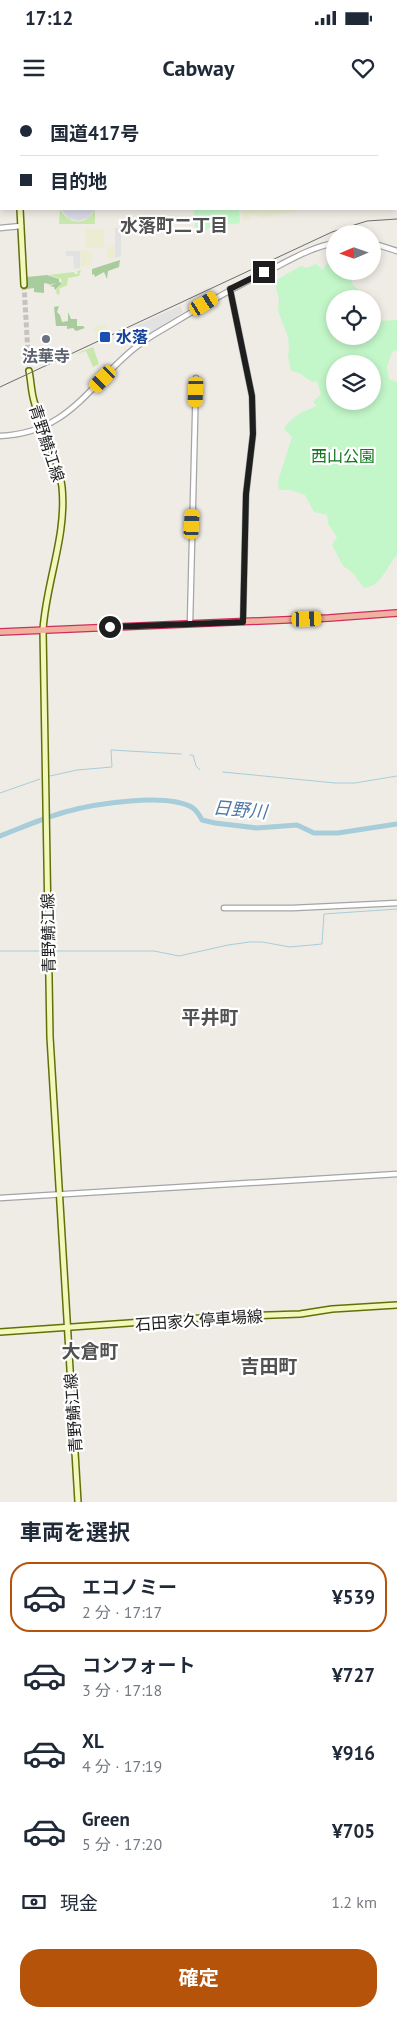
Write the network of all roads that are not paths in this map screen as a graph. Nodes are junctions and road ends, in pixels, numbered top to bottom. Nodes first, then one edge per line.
1 (20, 210) edge
2 (21, 226) junction
3 (0, 228) edge
4 (326, 245) edge
5 (381, 246) edge
6 (397, 251) edge
7 (24, 285) tunnel mouth
8 (230, 289) junction
9 (29, 371) tunnel mouth
10 (196, 378) dead end
11 (43, 426) junction
12 (0, 436) edge
13 (397, 613) edge
14 (243, 622) junction
15 (190, 624) junction
16 (43, 630) junction
17 (0, 632) edge
18 (397, 903) edge
19 (224, 908) dead end
20 (397, 1174) edge
21 (59, 1194) junction
22 (0, 1198) edge
23 (397, 1305) edge
24 (67, 1329) junction
25 (0, 1332) edge
26 (78, 1502) edge

1 - 2 main road
2 - 3 street
2 - 7 main road
4 - 8 street
5 - 6 street
8 - 11 street
8 - 14 street
9 - 11 main road, 青野鯖江線
10 - 15 street
11 - 12 street
11 - 16 main road, 青野鯖江線
13 - 14 highway
14 - 15 highway
15 - 16 highway
16 - 17 highway
16 - 21 main road, 青野鯖江線
18 - 19 street
20 - 21 street
21 - 22 street
21 - 24 main road, 青野鯖江線
23 - 24 main road, 石田家久停車場線
24 - 25 main road, 石田家久停車場線
24 - 26 main road, 青野鯖江線

